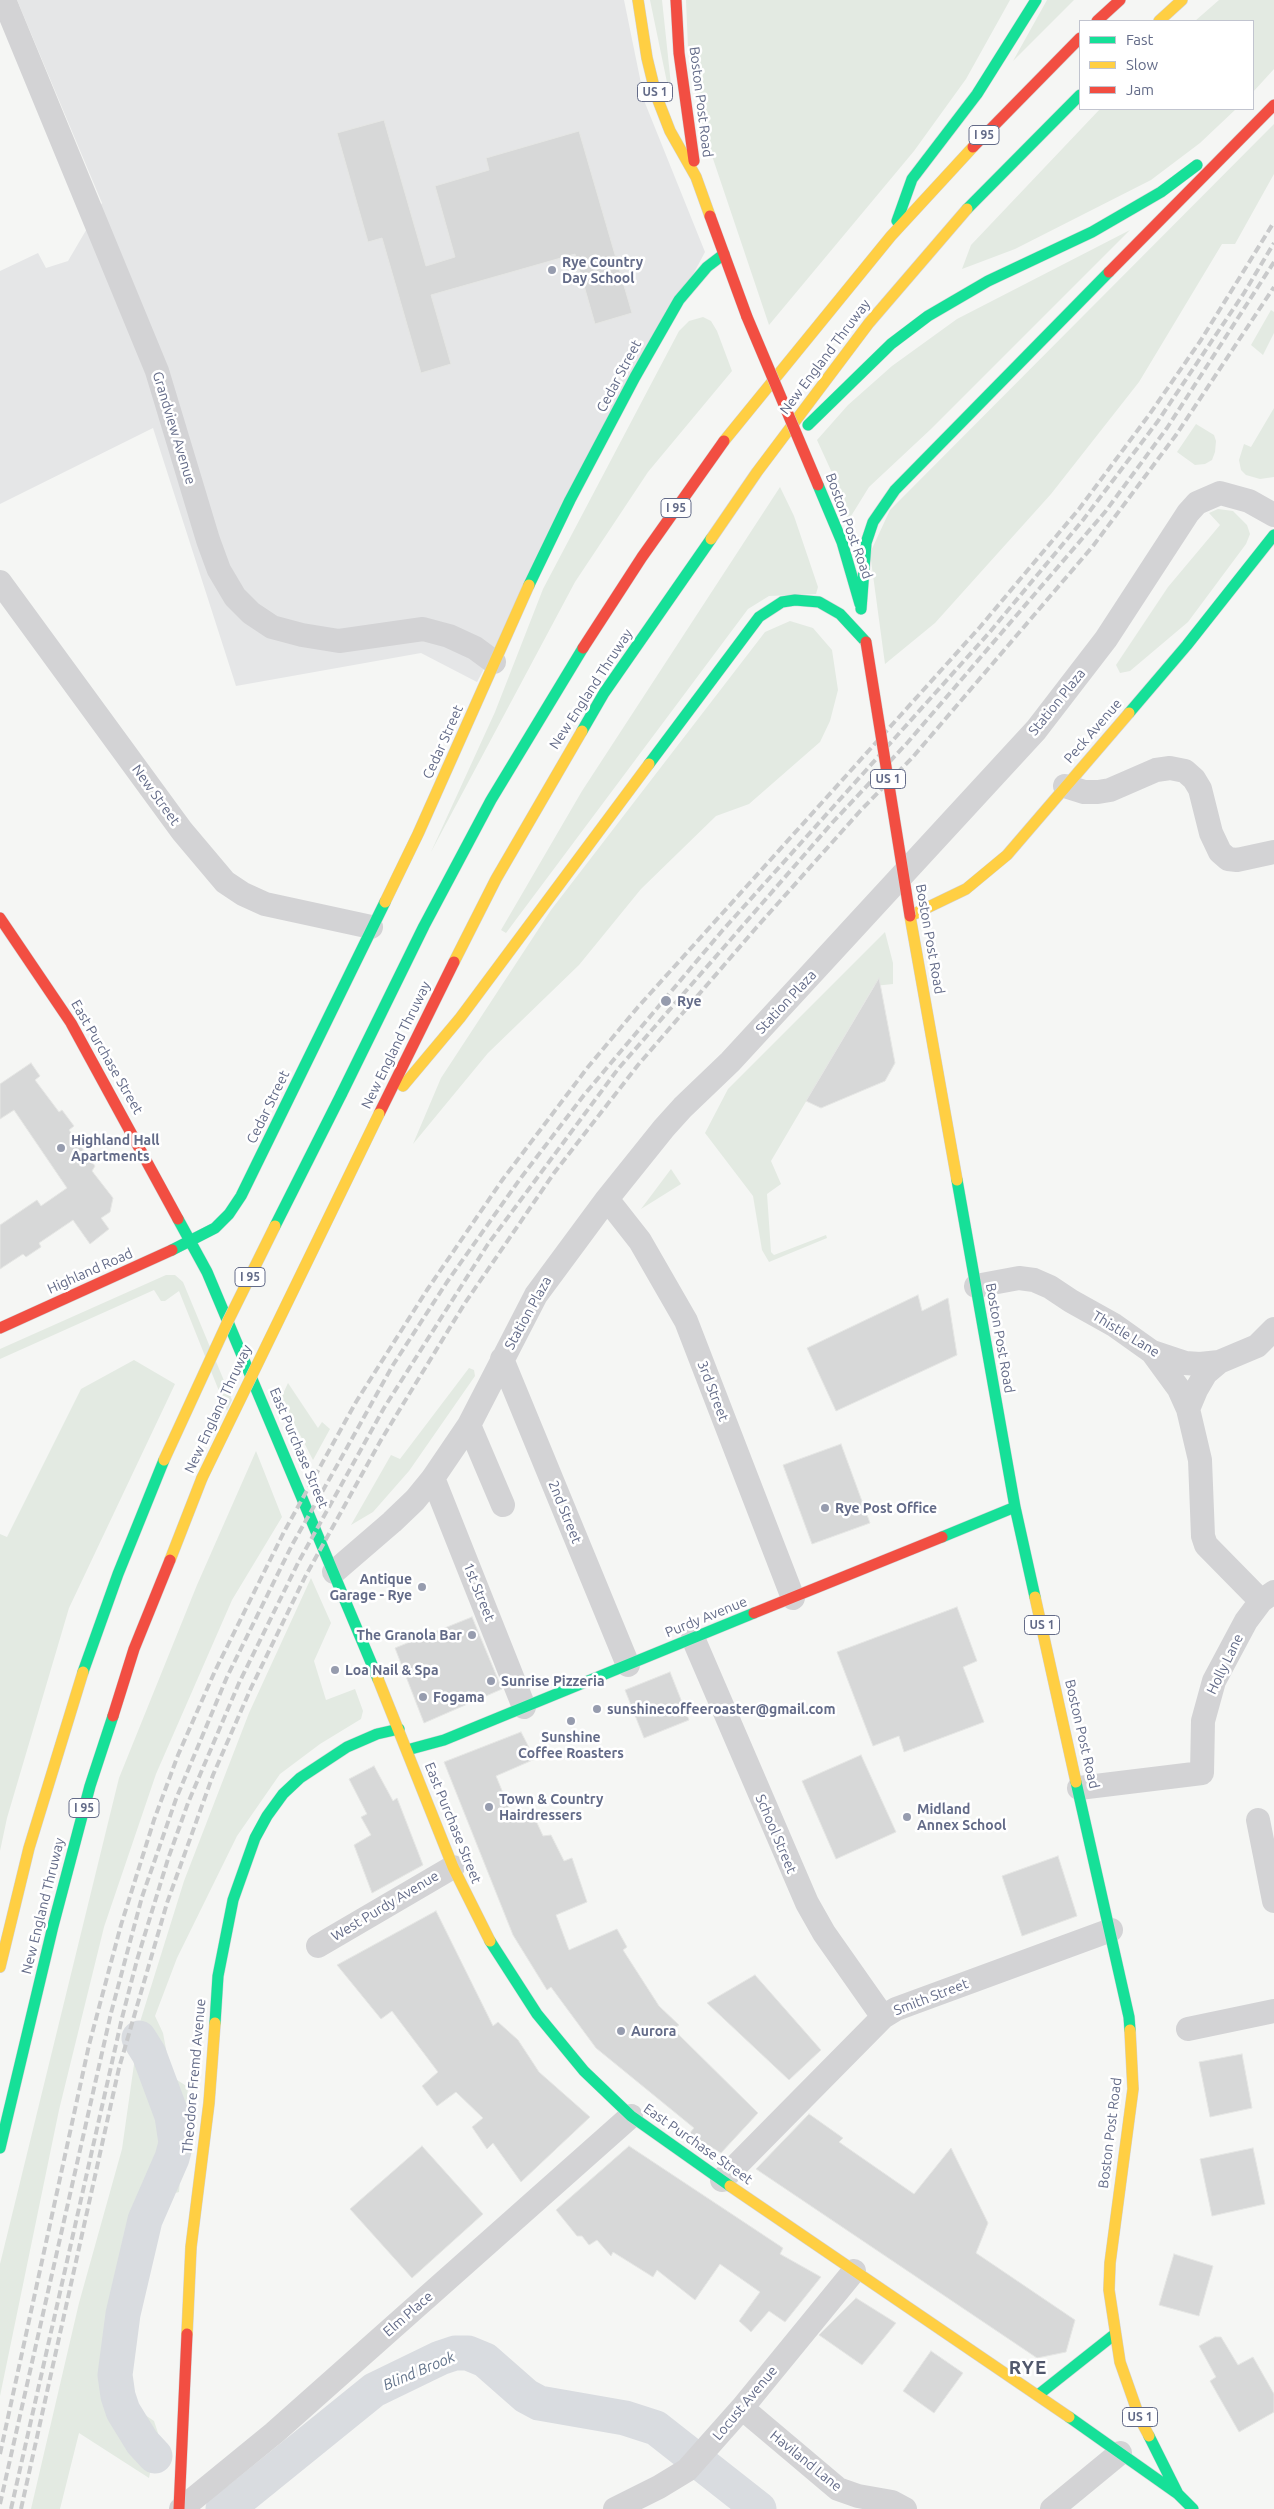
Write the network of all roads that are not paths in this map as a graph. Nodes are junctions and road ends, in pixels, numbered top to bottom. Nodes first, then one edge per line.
1 (4, 0) edge
2 (638, 0) edge
3 (676, 0) edge
4 (1036, 0) edge
5 (1120, 0) edge
6 (1182, 0) edge
7 (1099, 20) edge
8 (1160, 20) edge
9 (1079, 39) edge
10 (1274, 94) edge
11 (1079, 96) edge
12 (1274, 105) edge
13 (696, 177) junction
14 (891, 236) junction
15 (724, 254) junction
16 (757, 472) junction
17 (1274, 514) edge
18 (1274, 536) edge
19 (0, 582) edge
20 (861, 608) junction
21 (866, 642) junction
22 (494, 662) junction
23 (1065, 786) junction
24 (1274, 852) edge
25 (910, 916) junction
26 (0, 918) edge
27 (371, 927) junction
28 (379, 1114) junction
29 (606, 1199) junction
30 (192, 1241) junction
31 (976, 1286) junction
32 (0, 1328) edge
33 (1274, 1329) edge
34 (1266, 1348) edge
35 (1152, 1352) junction
36 (502, 1359) junction
37 (1219, 1362) junction
38 (1188, 1409) junction
39 (469, 1425) junction
40 (433, 1478) junction
41 (503, 1505) dead end
42 (1015, 1506) junction
43 (334, 1572) junction
44 (1268, 1596) edge
45 (793, 1598) junction
46 (693, 1638) junction
47 (628, 1665) junction
48 (524, 1707) junction
49 (399, 1729) junction
50 (407, 1750) junction
51 (1079, 1788) junction
52 (1258, 1820) dead end
53 (452, 1867) junction
54 (1274, 1901) edge
55 (1111, 1930) junction
56 (318, 1946) dead end
57 (0, 1967) edge
58 (1274, 2011) edge
59 (883, 2017) junction
60 (1188, 2029) dead end
61 (631, 2116) junction
62 (0, 2148) edge
63 (722, 2180) junction
64 (854, 2271) junction
65 (1115, 2334) junction
66 (1038, 2395) junction
67 (742, 2408) junction
68 (1120, 2453) junction
69 (1178, 2494) junction
70 (180, 2509) edge
71 (615, 2509) edge
72 (906, 2509) edge
73 (1052, 2509) edge
74 (1193, 2509) edge

1 - 22 street, Grandview Avenue
2 - 13 main road, Boston Post Road / US 1
3 - 13 main road, Boston Post Road / US 1
4 - 14 main road
5 - 7 main road
6 - 8 main road
9 - 14 main road, New England Thruway / I 95
10 - 16 main road
11 - 16 main road, New England Thruway / I 95
12 - 20 main road
13 - 15 main road, Boston Post Road / US 1
14 - 57 main road, New England Thruway / I 95, bridge
15 - 20 main road, Boston Post Road / US 1, bridge
15 - 22 main road, Cedar Street
16 - 28 main road, New England Thruway / I 95
17 - 29 street, Station Plaza
18 - 23 main road, Peck Avenue
19 - 27 street, New Street
20 - 21 main road, Boston Post Road / US 1
21 - 25 main road, Boston Post Road / US 1, bridge
21 - 28 main road
22 - 27 main road, Cedar Street
23 - 24 street
23 - 25 main road, Peck Avenue
25 - 31 main road, Boston Post Road / US 1
26 - 30 main road, East Purchase Street
27 - 30 main road, Cedar Street
28 - 62 main road, New England Thruway / I 95, bridge
29 - 36 street, Station Plaza
29 - 45 street, 3rd Street
30 - 32 main road, Highland Road
30 - 43 main road, East Purchase Street
31 - 35 street, Thistle Lane
31 - 42 main road, Boston Post Road / US 1
33 - 34 street, Thistle Lane
34 - 37 street, Thistle Lane
35 - 37 street, Thistle Lane
35 - 38 street
36 - 39 street, Station Plaza
36 - 47 street, 2nd Street
37 - 38 street
38 - 44 street
39 - 40 street, Station Plaza
39 - 41 street
40 - 43 street, Station Plaza
40 - 48 street, 1st Street
42 - 45 main road, Purdy Avenue
42 - 51 main road, Boston Post Road / US 1
43 - 49 main road, East Purchase Street
44 - 51 street, Holly Lane
45 - 46 main road, Purdy Avenue
46 - 47 main road, Purdy Avenue
46 - 59 street, School Street
47 - 48 main road, Purdy Avenue
48 - 50 main road, Purdy Avenue
49 - 50 main road, East Purchase Street
49 - 70 main road, Theodore Fremd Avenue
50 - 53 main road, East Purchase Street
51 - 55 main road, Boston Post Road / US 1
52 - 54 street
53 - 56 street, West Purdy Avenue
53 - 61 main road, East Purchase Street
55 - 59 street, Smith Street
55 - 65 main road, Boston Post Road / US 1
58 - 60 street
59 - 63 street, Smith Street
61 - 63 main road, East Purchase Street
61 - 70 street, Elm Place
63 - 64 main road, East Purchase Street
64 - 66 main road, East Purchase Street
64 - 67 street, Locust Avenue
65 - 66 main road
65 - 69 main road, Boston Post Road / US 1
66 - 68 main road, East Purchase Street
67 - 71 street, Locust Avenue
67 - 72 street, Haviland Lane
68 - 69 main road, East Purchase Street
68 - 73 street
69 - 74 main road, Boston Post Road / US 1

